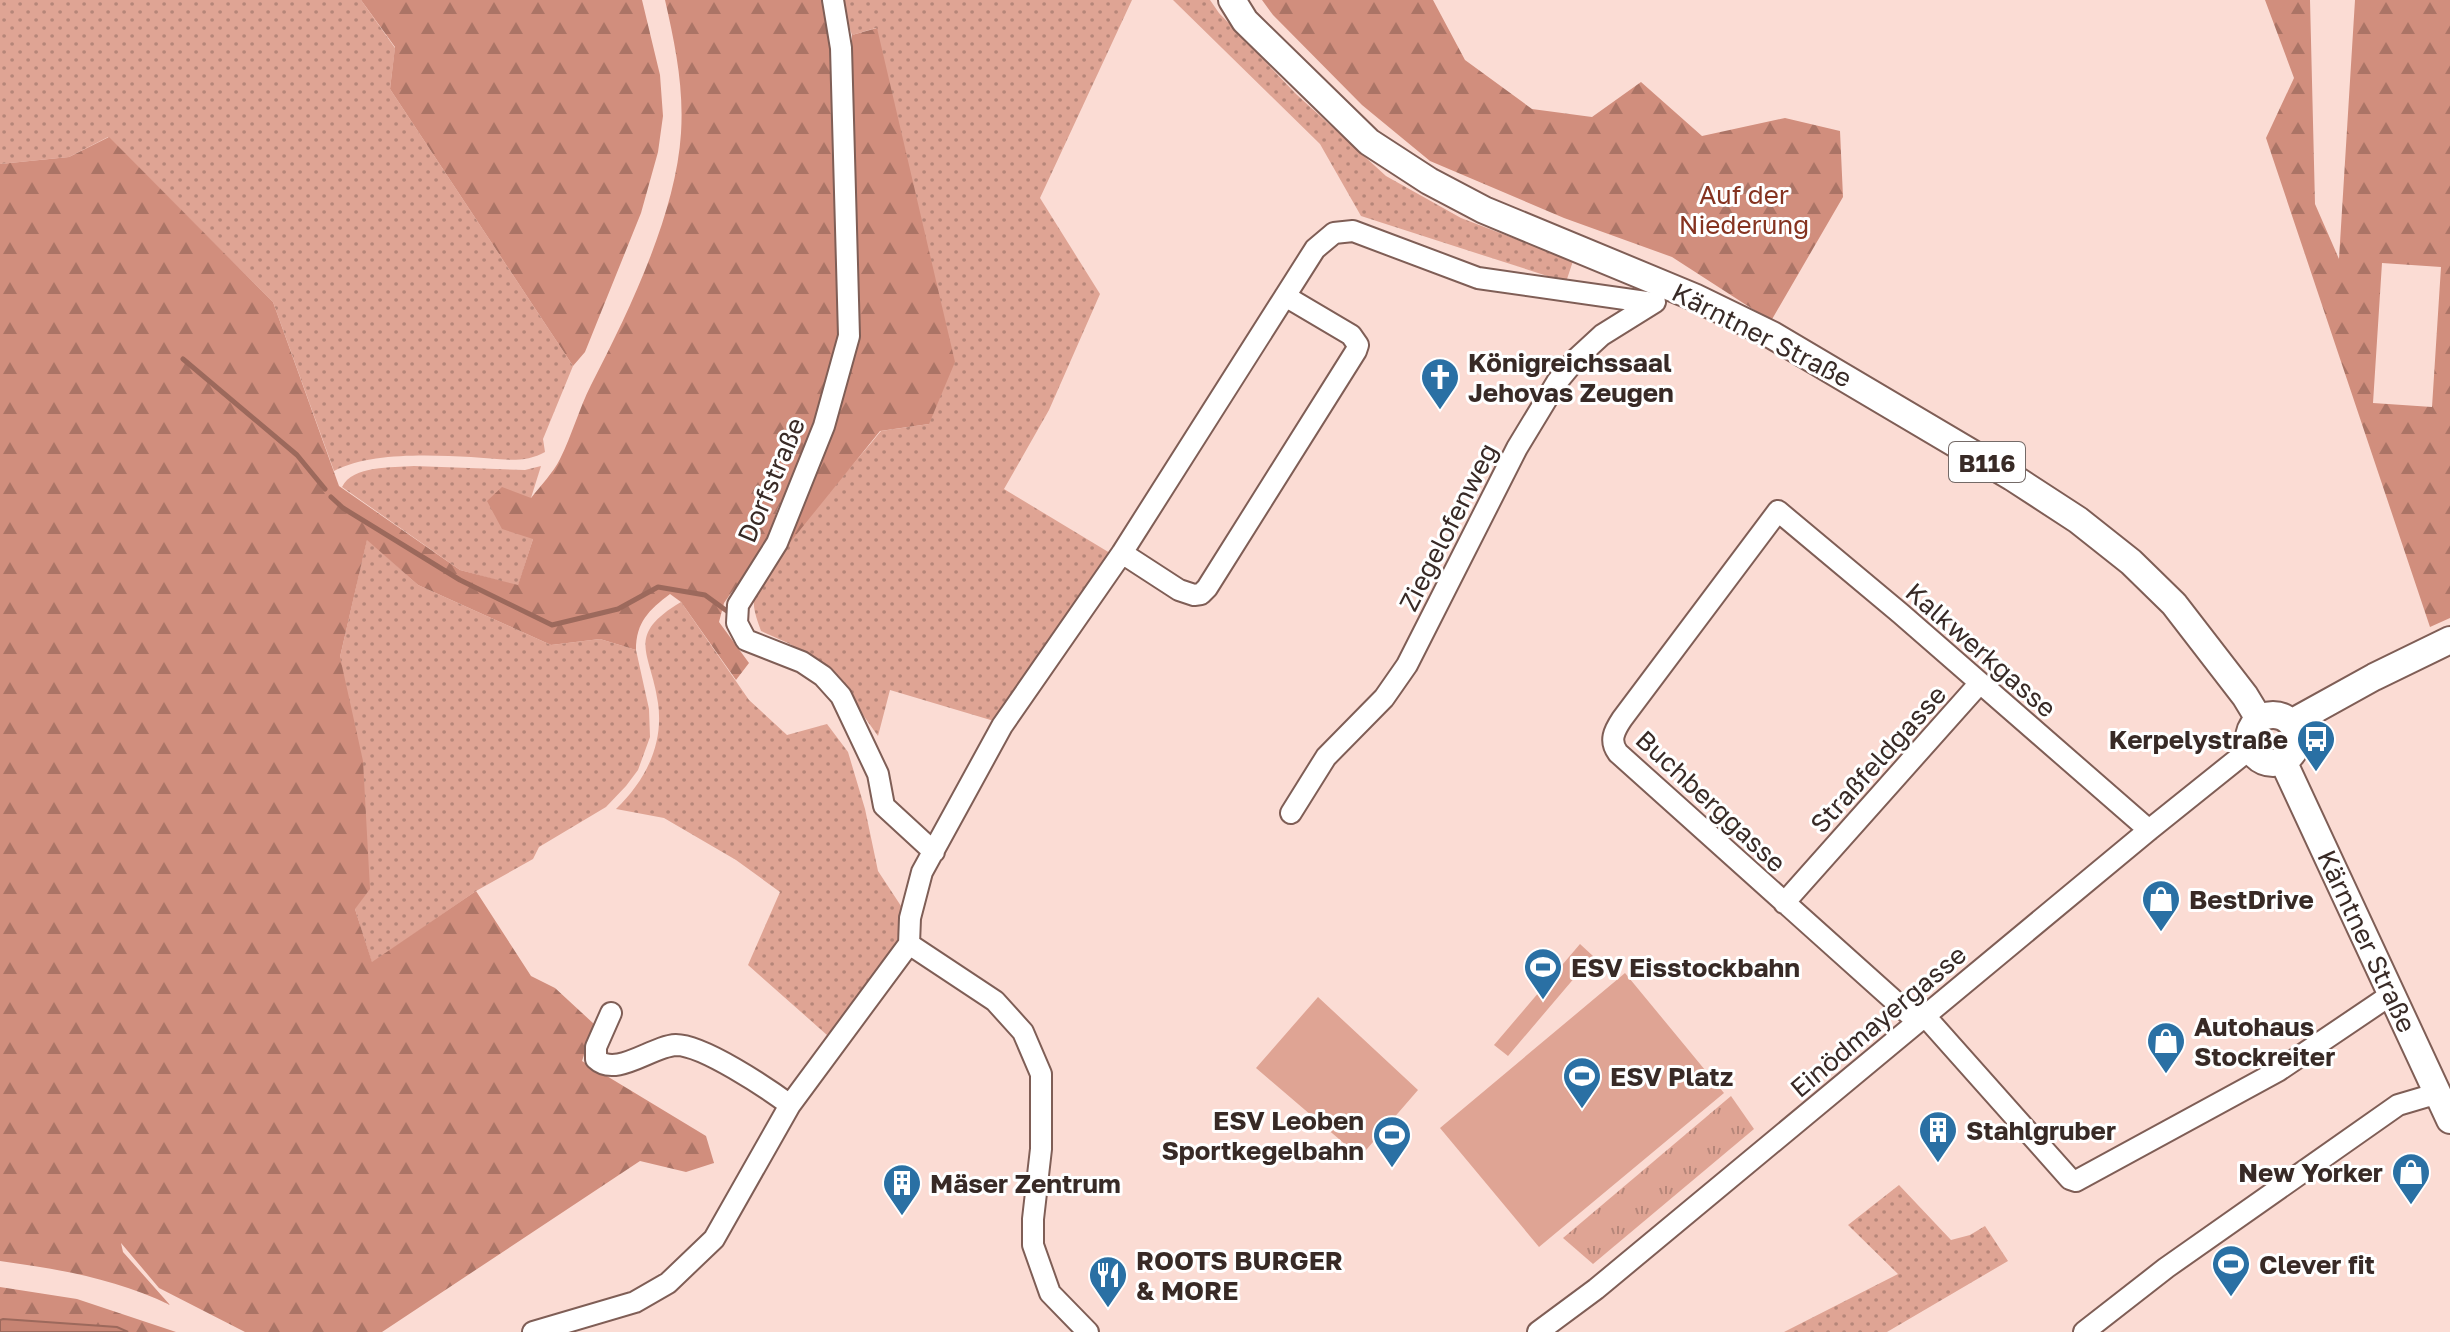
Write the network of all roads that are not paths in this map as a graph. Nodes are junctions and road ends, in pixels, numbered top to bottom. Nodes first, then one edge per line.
1 (833, 0) edge
2 (1232, 0) edge
3 (1285, 296) junction
4 (1664, 296) junction
5 (1778, 511) joint
6 (1122, 553) junction
7 (2450, 640) edge
8 (1979, 684) junction
9 (2259, 719) junction
10 (2291, 723) junction
11 (2250, 749) junction
12 (2283, 761) junction
13 (1291, 813) dead end
14 (2149, 830) junction
15 (934, 852) junction
16 (1784, 903) junction
17 (909, 944) junction
18 (2392, 994) junction
19 (611, 1013) dead end
20 (1922, 1019) junction
21 (790, 1105) junction
22 (2445, 1106) edge
23 (533, 1332) edge
24 (1088, 1332) edge
25 (1538, 1332) edge
26 (2084, 1332) edge

1 - 15 street, Dorfstraße
2 - 4 main road, Kärntner Straße / B116
3 - 4 street
3 - 6 street
3 - 6 street
4 - 9 main road, Kärntner Straße / B116
4 - 13 street, Ziegelofenweg
5 - 8 street, Kalkwerkgasse
5 - 16 street, Buchberggasse
6 - 15 street
7 - 10 main road
8 - 14 street, Kalkwerkgasse
8 - 16 street, Straßfeldgasse
9 - 10 main road
9 - 11 main road
10 - 12 main road
11 - 12 main road
11 - 14 street, Einödmayergasse
12 - 18 main road, Kärntner Straße
14 - 20 street, Einödmayergasse
15 - 17 street
16 - 20 street, Buchberggasse
17 - 21 street
17 - 24 street
18 - 20 street, Buchberggasse
18 - 22 main road, Kärntner Straße
19 - 21 street
20 - 25 street, Einödmayergasse
21 - 23 street
22 - 26 street

